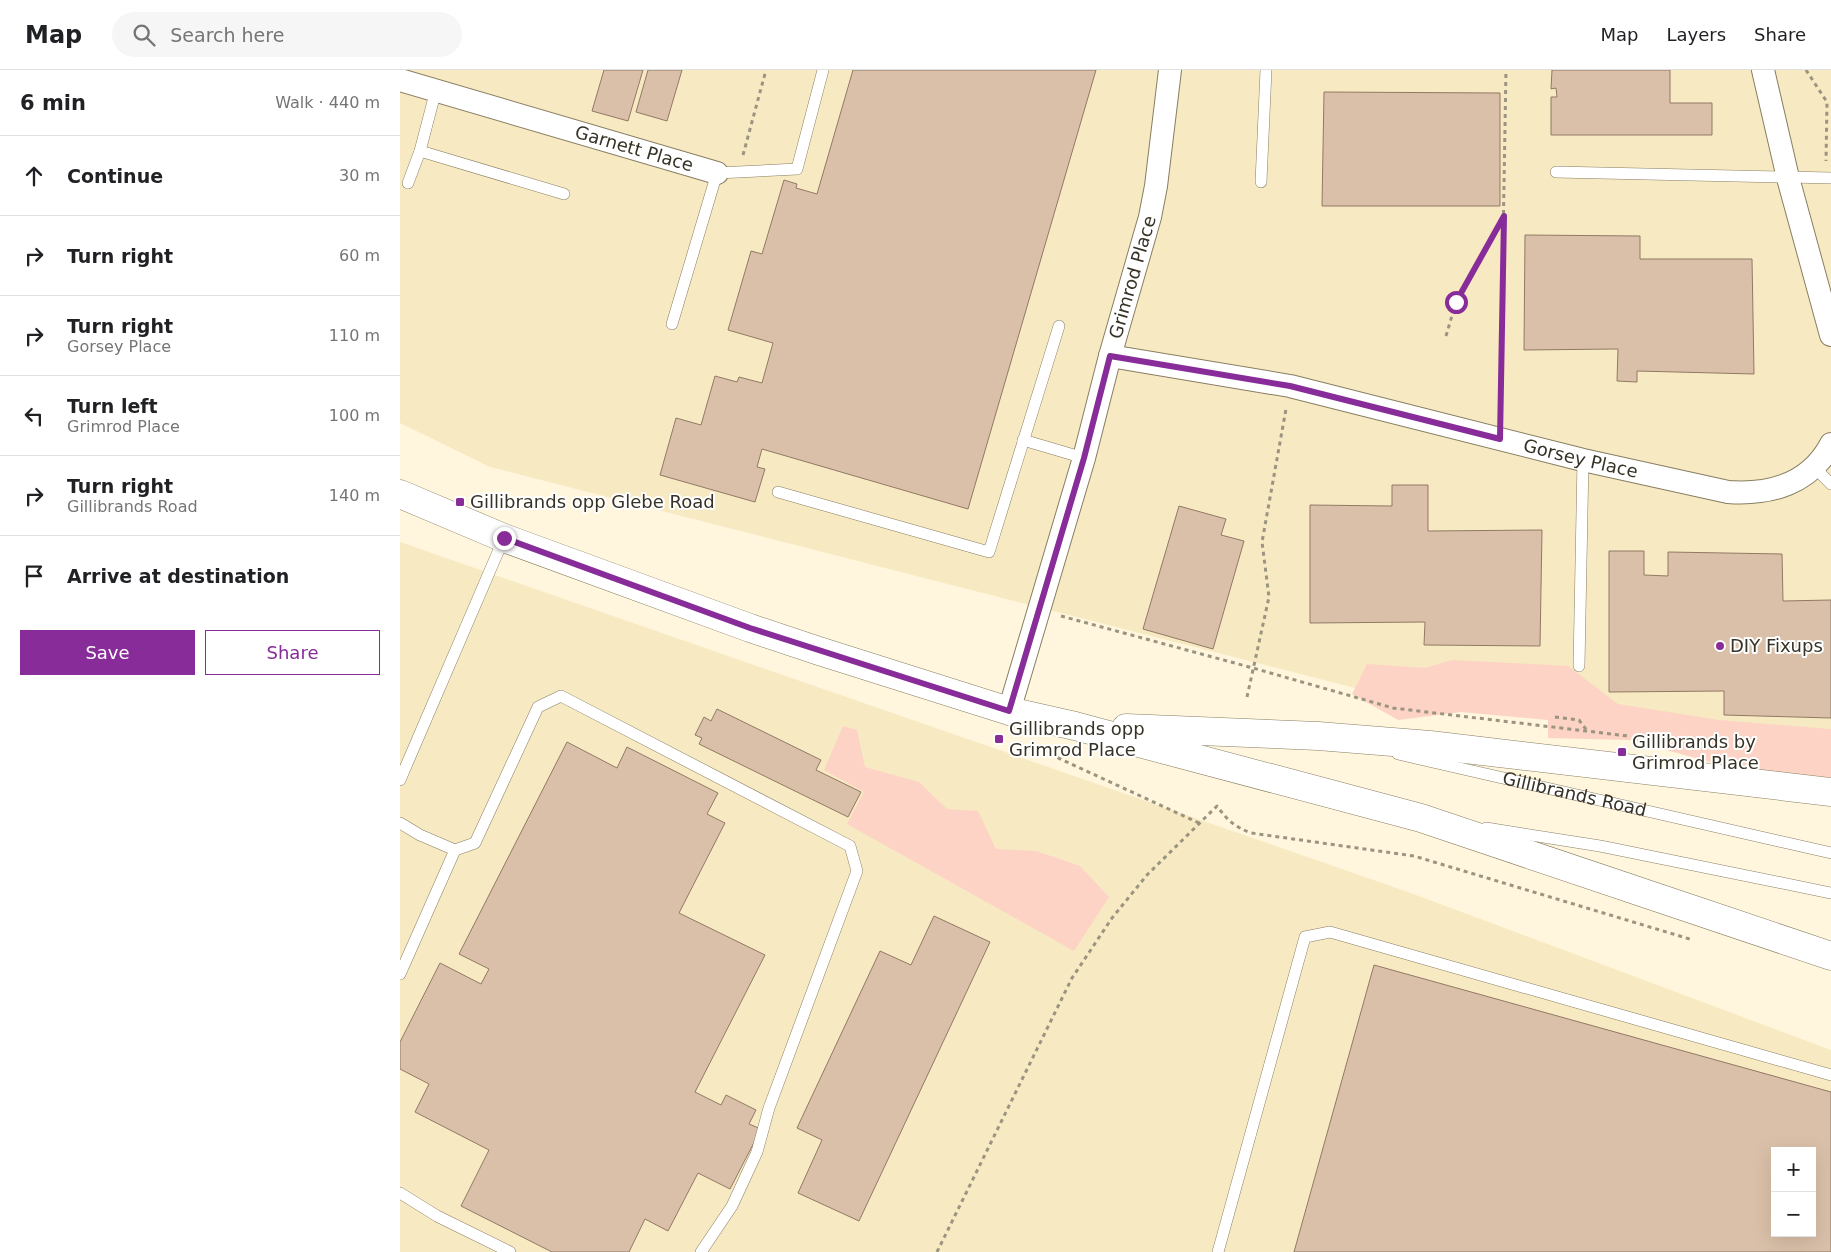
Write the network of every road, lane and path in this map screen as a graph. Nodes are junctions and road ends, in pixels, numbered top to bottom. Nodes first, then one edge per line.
1 (766, 70) edge
2 (823, 70) edge
3 (1170, 70) edge
4 (1266, 70) edge
5 (1506, 70) edge
6 (1763, 70) edge
7 (1806, 70) edge
8 (405, 77) edge
9 (436, 90) junction
10 (420, 151) junction
11 (1556, 172) dead end
12 (728, 173) junction
13 (1788, 178) junction
14 (1828, 178) edge
15 (1261, 182) dead end
16 (408, 183) dead end
17 (564, 194) dead end
18 (1504, 216) junction
19 (672, 324) dead end
20 (1059, 326) dead end
21 (1831, 335) edge
22 (1446, 336) dead end
23 (1110, 356) junction
24 (1290, 386) junction
25 (1500, 439) junction
26 (1024, 440) junction
27 (1831, 444) edge
28 (1084, 458) junction
29 (1583, 460) junction
30 (1814, 466) junction
31 (1831, 484) edge
32 (778, 492) dead end
33 (400, 494) edge
34 (504, 538) junction
35 (1039, 610) junction
36 (1579, 666) dead end
37 (1253, 668) junction
38 (1247, 696) dead end
39 (1009, 711) junction
40 (1555, 717) dead end
41 (1075, 726) junction
42 (1588, 732) junction
43 (1318, 736) junction
44 (1628, 736) dead end
45 (1043, 751) dead end
46 (400, 780) edge
47 (1831, 792) edge
48 (1422, 818) junction
49 (400, 823) edge
50 (1199, 824) junction
51 (455, 850) junction
52 (1831, 853) edge
53 (1831, 893) edge
54 (1697, 941) dead end
55 (1831, 956) edge
56 (400, 974) edge
57 (1831, 1075) edge
58 (400, 1193) edge
59 (510, 1252) edge
60 (701, 1252) edge
61 (937, 1252) edge
62 (1218, 1252) edge

1 - 12 path
2 - 12 lane
3 - 23 street, Grimrod Place
4 - 15 lane
5 - 18 path
6 - 13 street
7 - 14 path
8 - 9 street, Garnett Place
9 - 10 lane
9 - 12 street, Garnett Place
10 - 16 lane
10 - 17 lane
11 - 13 lane
12 - 19 lane, Garnett Place
13 - 14 lane
13 - 21 street
18 - 22 path
18 - 25 path
20 - 26 lane
23 - 24 street, Gorsey Place
23 - 28 street, Grimrod Place
24 - 25 street, Gorsey Place
24 - 37 path
25 - 29 street, Gorsey Place
26 - 28 lane
26 - 32 lane
27 - 30 street, Gorsey Place
28 - 35 street, Grimrod Place
29 - 30 street, Gorsey Place
29 - 36 lane
30 - 31 lane
33 - 34 street, Gillibrands Road
34 - 39 street, Gillibrands Road
34 - 46 lane
35 - 37 path
35 - 39 street, Grimrod Place
37 - 38 path
37 - 42 path
39 - 41 street, Gillibrands Road
40 - 42 path
41 - 43 street, Gillibrands Road
41 - 48 street, Gillibrands Road
42 - 44 path
43 - 47 street, Gillibrands Road
43 - 52 lane, Gillibrands Road
45 - 50 path
48 - 53 lane, Gillibrands Road
48 - 55 street, Gillibrands Road
49 - 51 lane
50 - 54 path
50 - 61 path
51 - 56 lane
51 - 60 lane
57 - 62 lane
58 - 59 lane

